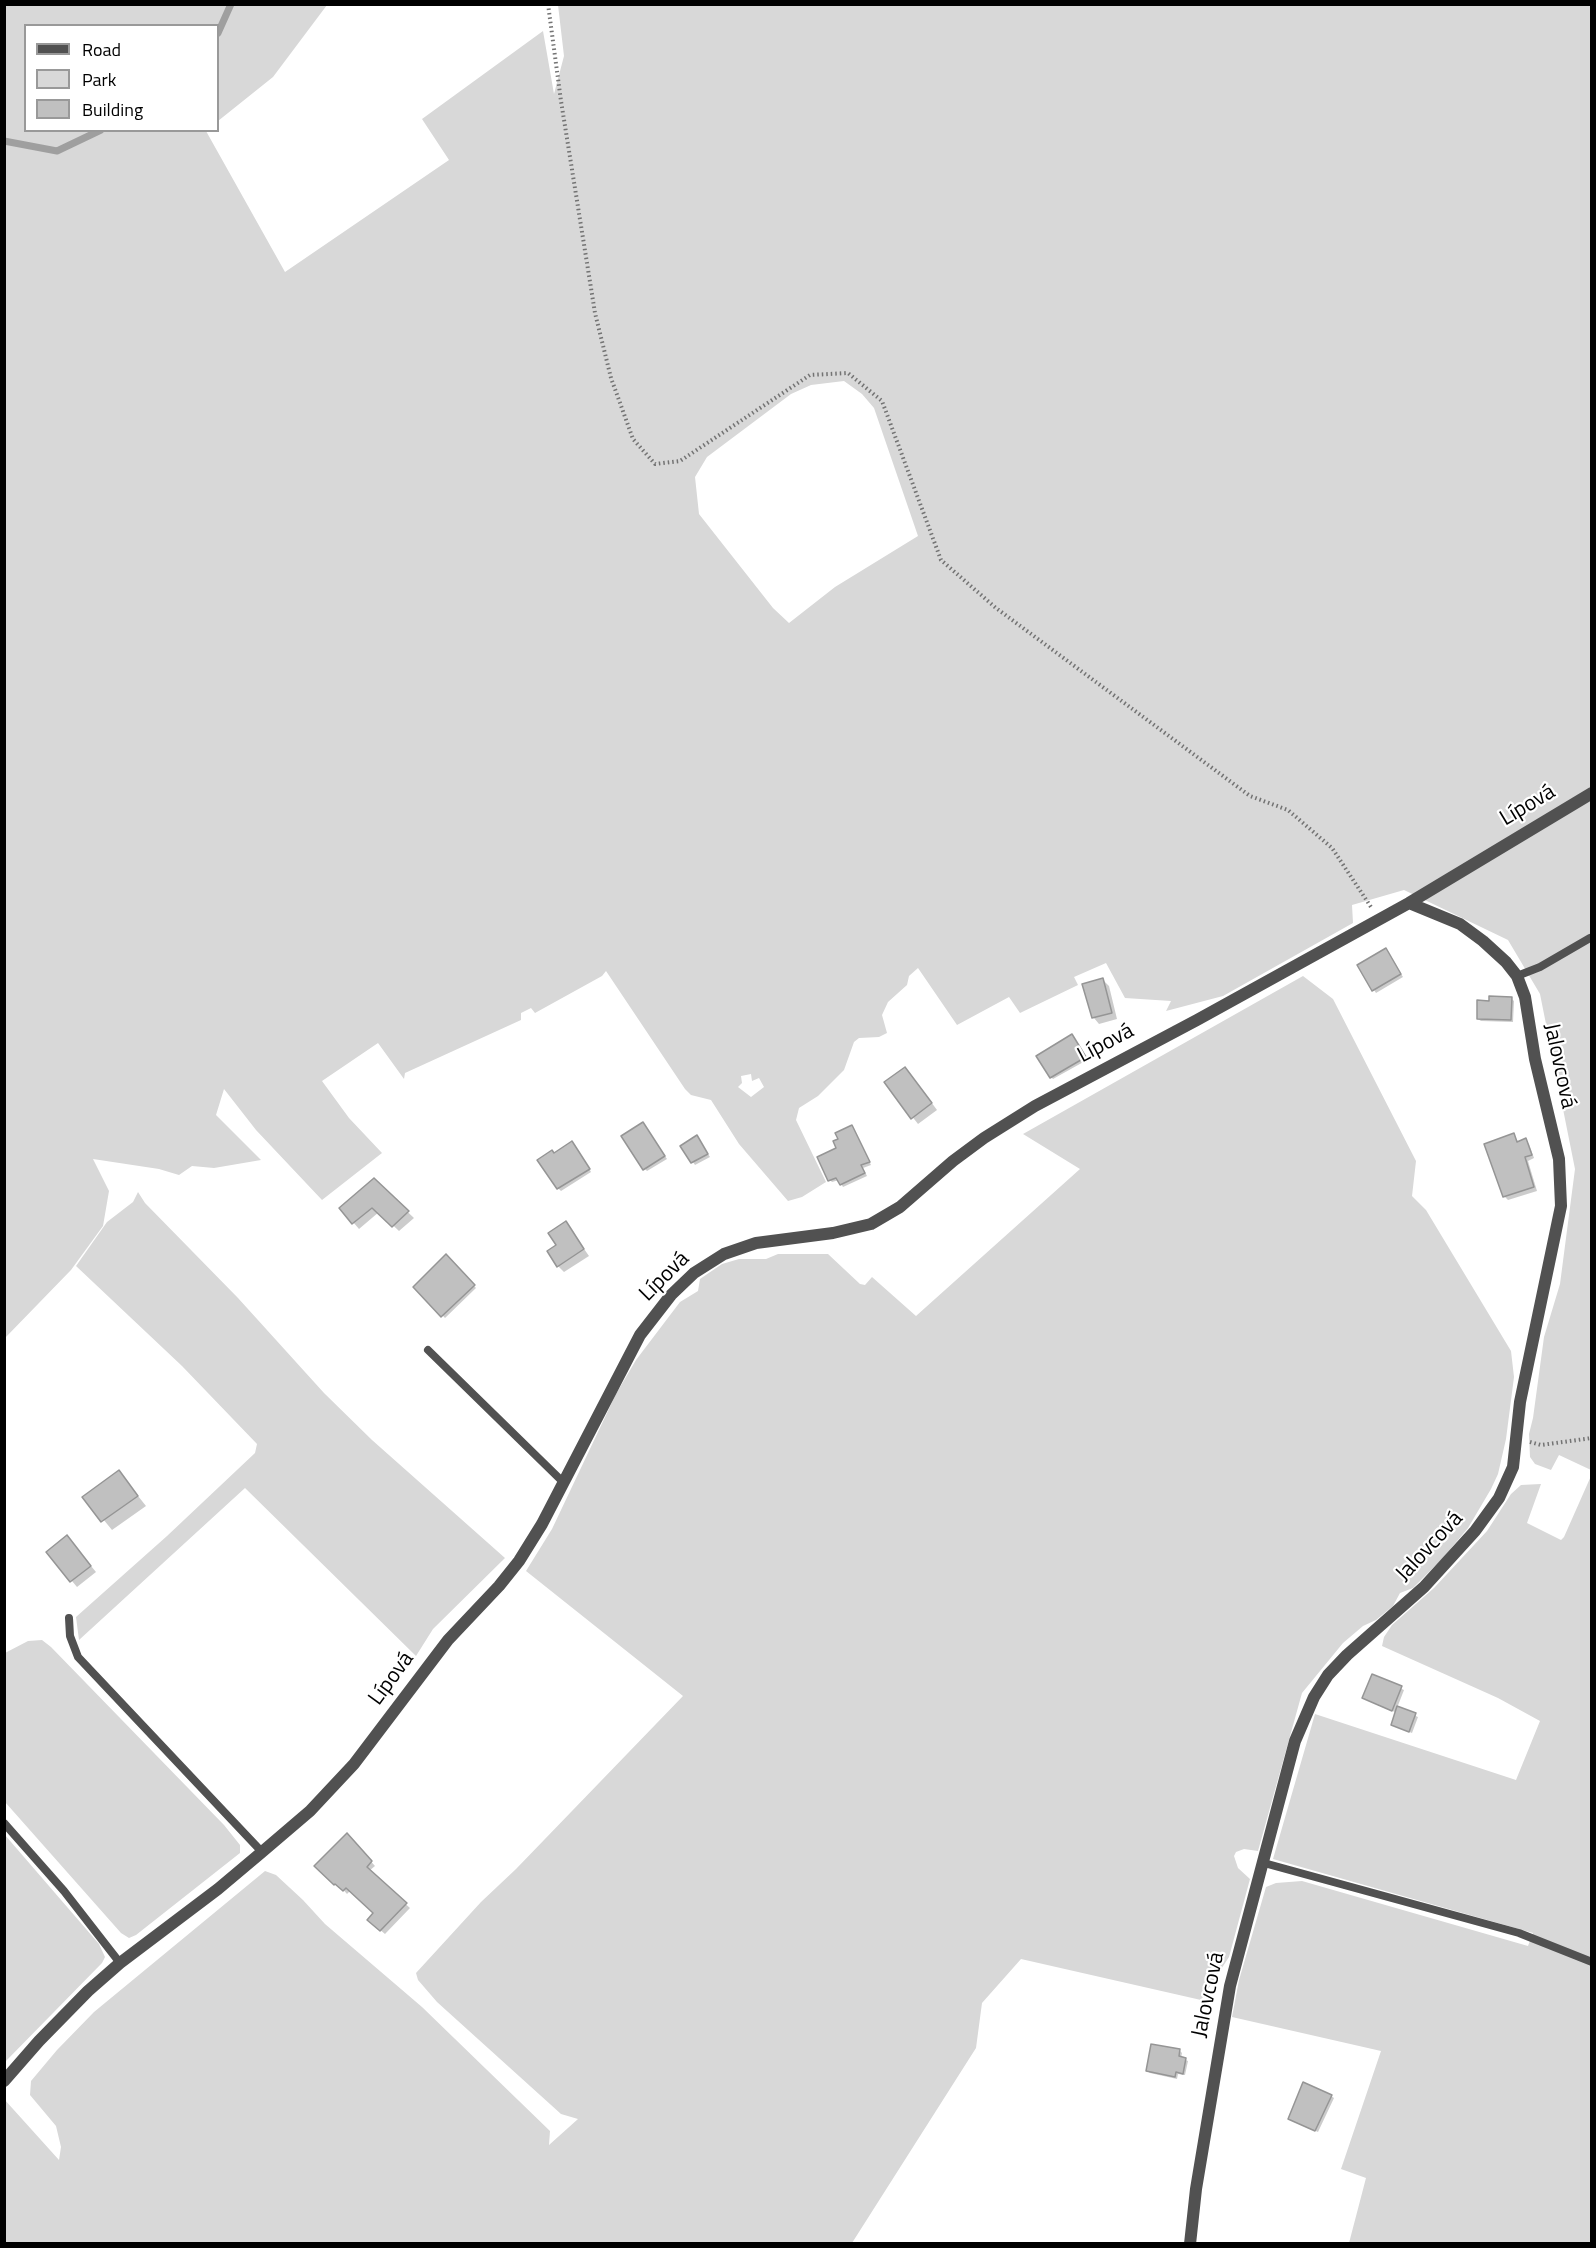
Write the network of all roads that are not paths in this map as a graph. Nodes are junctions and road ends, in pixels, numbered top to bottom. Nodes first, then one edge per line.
1 (1592, 793) edge
2 (1409, 903) junction
3 (1590, 938) dead end
4 (1517, 976) junction
5 (428, 1350) dead end
6 (563, 1482) junction
7 (69, 1618) dead end
8 (4, 1823) edge
9 (262, 1852) junction
10 (1264, 1863) junction
11 (1592, 1962) edge
12 (120, 1963) junction
13 (4, 2081) edge
14 (1190, 2244) edge

1 - 2 street, Lípová
2 - 4 street, Jalovcová
2 - 6 street, Lípová
3 - 4 lane
4 - 10 street, Jalovcová
5 - 6 lane
6 - 9 street, Lípová
7 - 9 lane
8 - 12 lane
9 - 12 street, Lípová
10 - 11 lane
10 - 14 street, Jalovcová
12 - 13 street, Lípová

